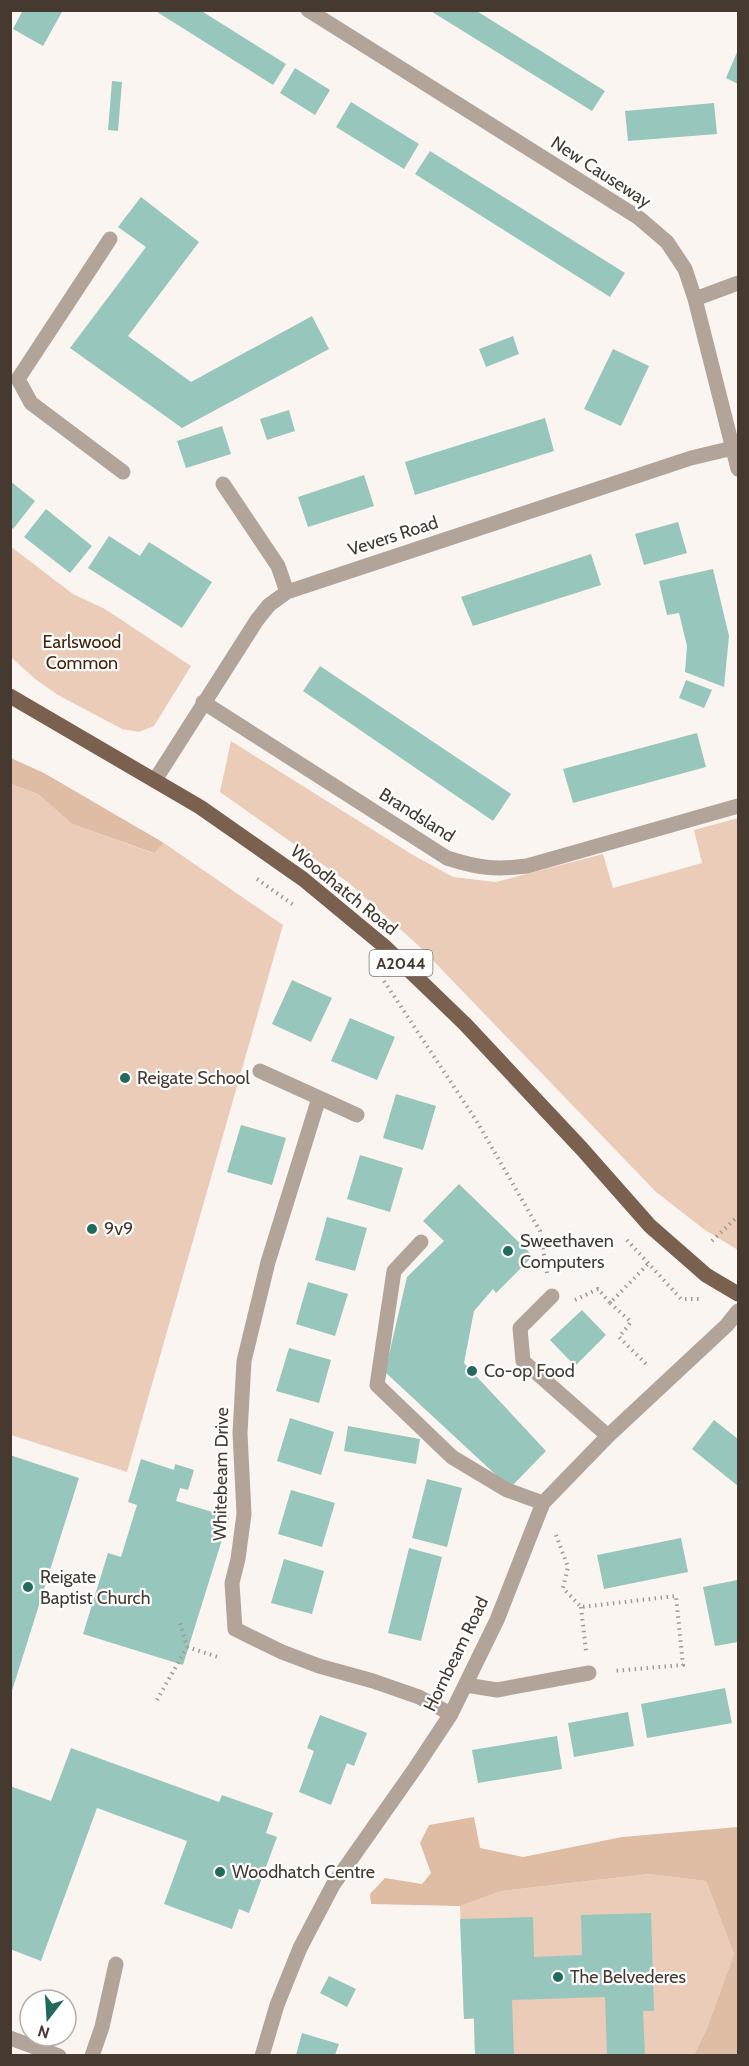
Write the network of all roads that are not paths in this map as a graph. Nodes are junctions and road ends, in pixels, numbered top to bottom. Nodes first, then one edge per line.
1 (308, 10) edge
2 (110, 240) dead end
3 (738, 283) edge
4 (695, 299) junction
5 (14, 380) edge
6 (733, 448) junction
7 (738, 469) edge
8 (123, 472) dead end
9 (223, 484) dead end
10 (287, 592) junction
11 (10, 696) edge
12 (203, 702) junction
13 (155, 780) junction
14 (738, 806) edge
15 (260, 1071) dead end
16 (319, 1098) junction
17 (357, 1115) dead end
18 (421, 1242) dead end
19 (738, 1294) edge
20 (552, 1296) road end
21 (738, 1311) edge
22 (608, 1436) junction
23 (543, 1503) junction
24 (589, 1673) road end
25 (466, 1685) junction
26 (451, 1713) junction
27 (116, 1964) dead end
28 (10, 2037) edge
29 (59, 2055) edge
30 (92, 2055) edge
31 (262, 2055) edge

1 - 4 street, New Causeway
2 - 5 street
3 - 4 street
4 - 6 street, New Causeway
5 - 8 street
6 - 7 street, New Causeway
6 - 10 street, Vevers Road
9 - 10 street
10 - 12 street, Vevers Road
11 - 13 main road, Woodhatch Road / A2044
12 - 13 street, Vevers Road
12 - 14 street, Brandsland
13 - 19 main road, Woodhatch Road / A2044
15 - 16 street
16 - 17 street
16 - 26 street, Whitebeam Drive
18 - 23 street
20 - 22 street
21 - 22 street, Hornbeam Road
22 - 23 street, Hornbeam Road
23 - 25 street, Hornbeam Road
24 - 25 street
25 - 26 street, Hornbeam Road
26 - 31 street, Hornbeam Road
27 - 30 street
28 - 29 street

